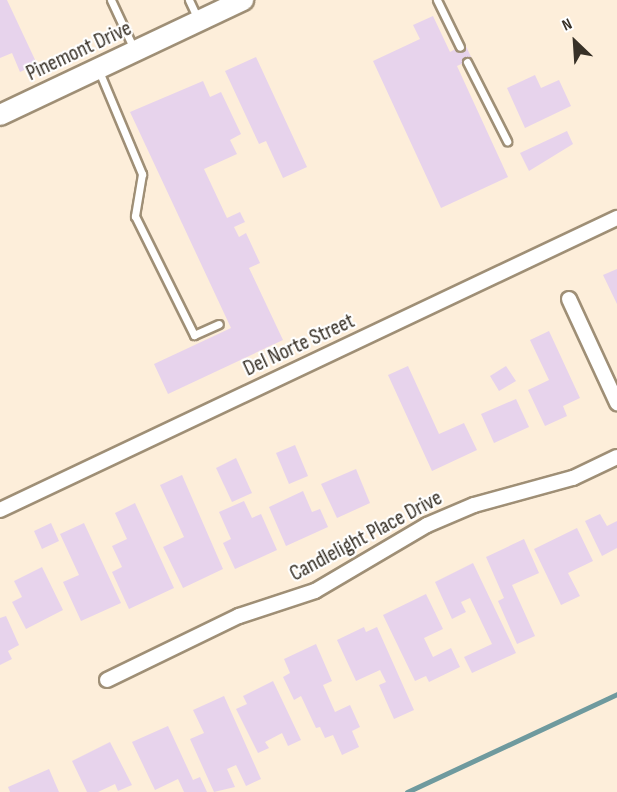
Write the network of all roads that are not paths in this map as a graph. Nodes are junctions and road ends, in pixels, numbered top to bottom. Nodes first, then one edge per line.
1 (111, 0) edge
2 (189, 0) edge
3 (241, 0) edge
4 (437, 0) edge
5 (199, 21) junction
6 (460, 47) dead end
7 (135, 51) junction
8 (467, 62) dead end
9 (98, 69) junction
10 (1, 112) edge
11 (507, 141) dead end
12 (617, 218) edge
13 (569, 299) dead end
14 (219, 324) dead end
15 (617, 402) edge
16 (617, 457) edge
17 (0, 510) edge
18 (107, 681) dead end

1 - 7 lane
2 - 5 lane
3 - 5 main road, Pinemont Drive
4 - 6 lane
5 - 7 main road, Pinemont Drive
7 - 9 main road, Pinemont Drive
8 - 11 lane
9 - 10 main road, Pinemont Drive
9 - 14 lane
12 - 17 street, Del Norte Street
13 - 15 street
16 - 18 street, Candlelight Place Drive

